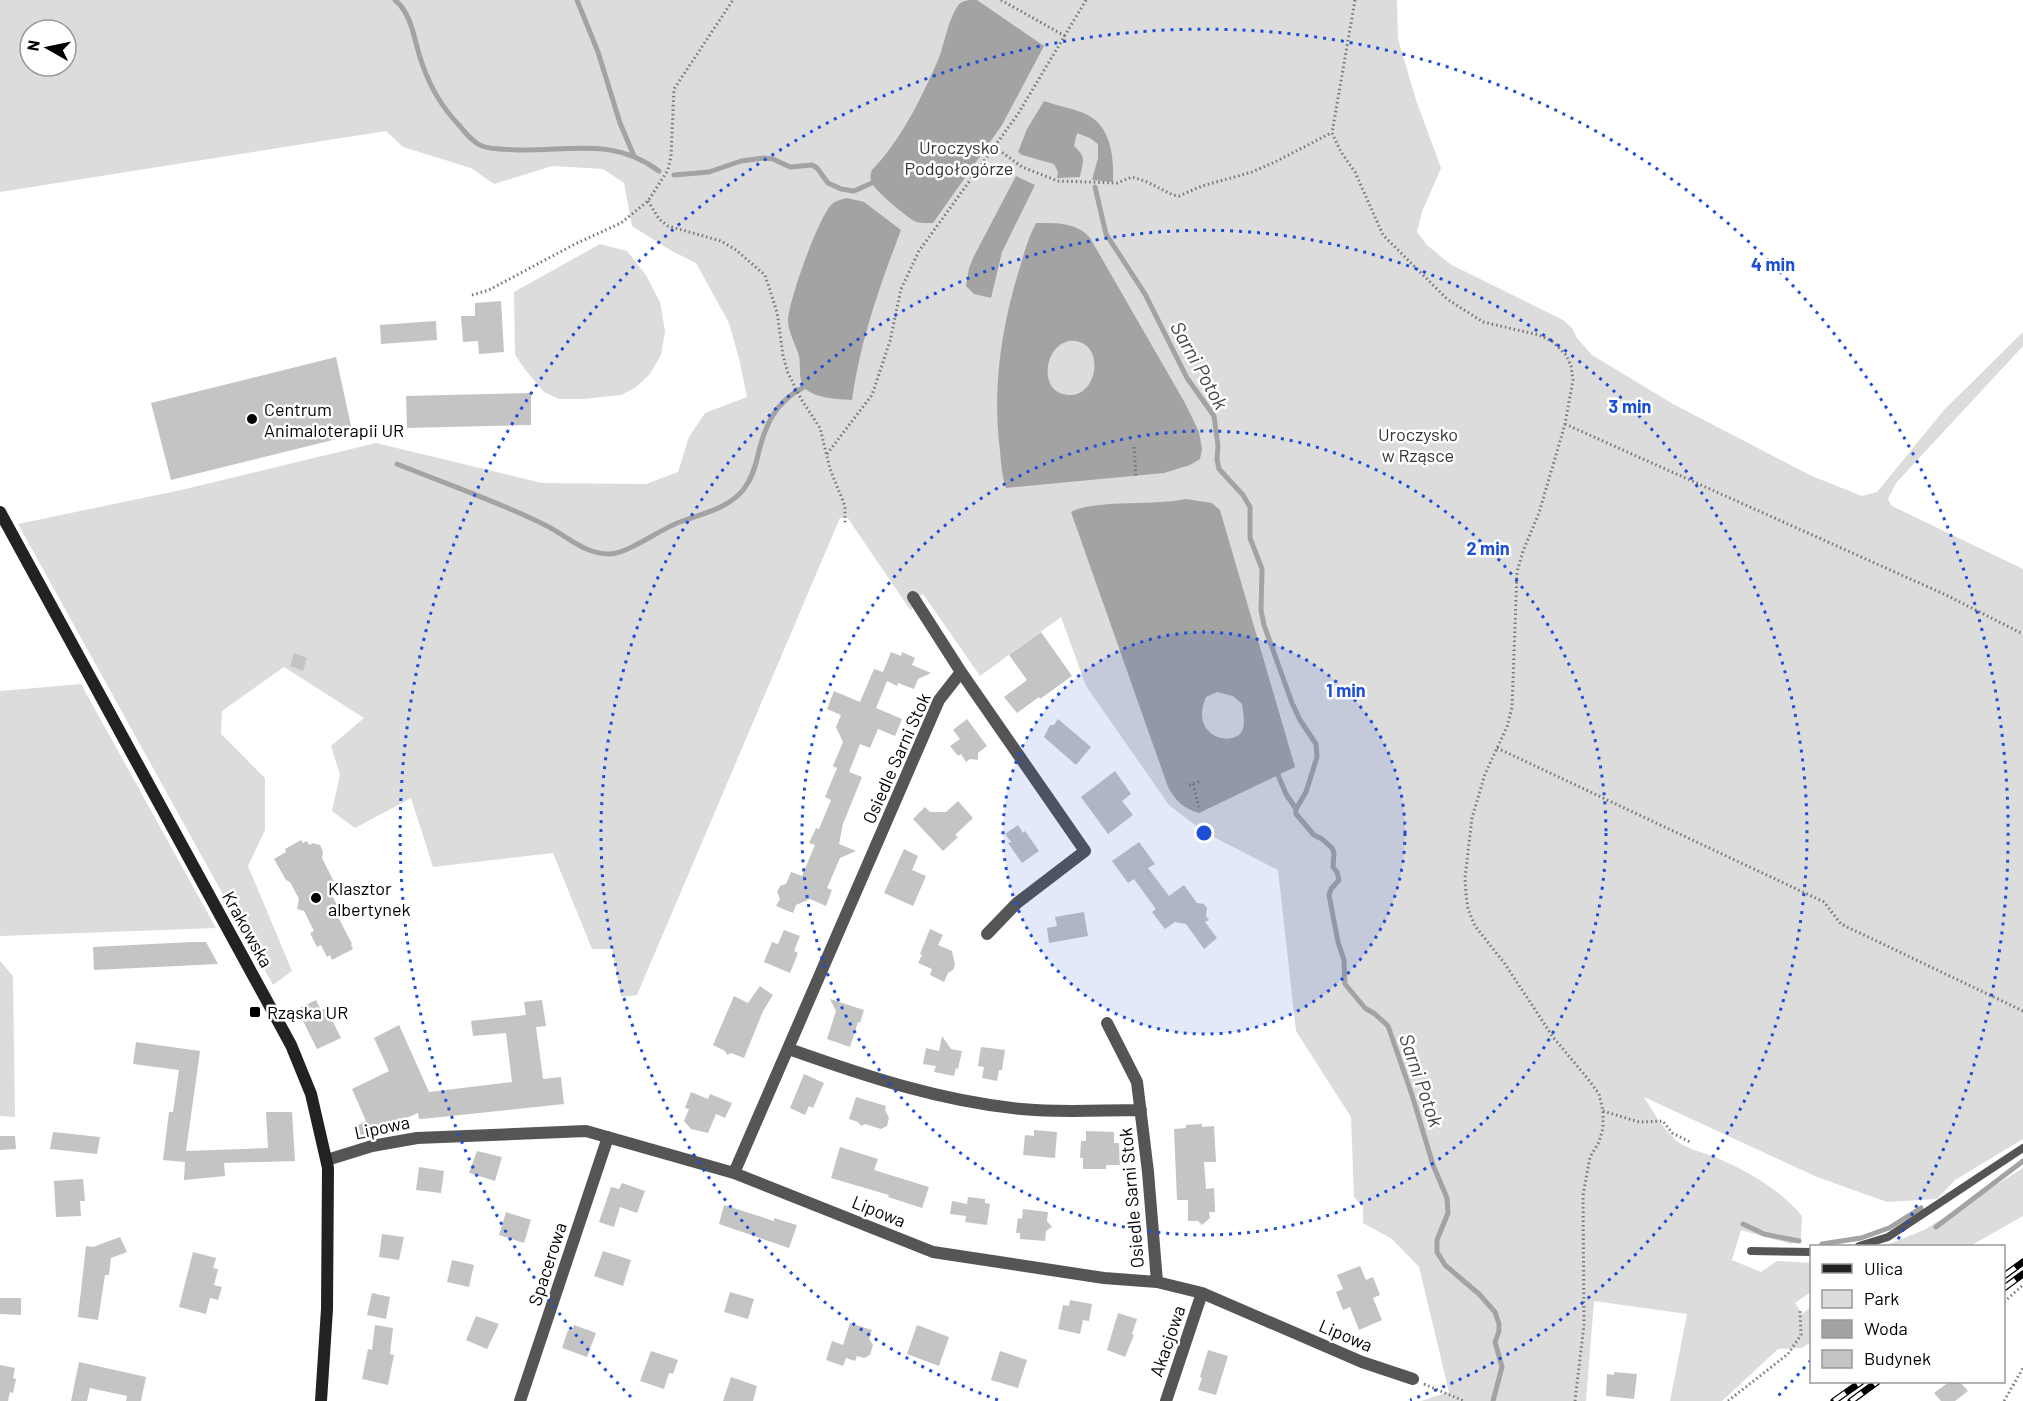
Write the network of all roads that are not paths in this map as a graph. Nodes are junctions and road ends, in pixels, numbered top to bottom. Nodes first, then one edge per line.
1 (0, 512) edge
2 (914, 597) dead end
3 (961, 672) junction
4 (987, 934) dead end
5 (1107, 1023) dead end
6 (789, 1049) junction
7 (1141, 1110) junction
8 (608, 1137) junction
9 (2023, 1148) edge
10 (327, 1160) junction
11 (734, 1173) junction
12 (1862, 1245) edge
13 (1750, 1251) dead end
14 (1810, 1252) edge
15 (1157, 1282) junction
16 (1202, 1293) junction
17 (1413, 1379) road end
18 (321, 1401) edge
19 (520, 1401) edge
20 (1166, 1401) edge

1 - 10 street, Krakowska
2 - 3 street
3 - 4 street
3 - 6 street, Osiedle Sarni Stok
5 - 7 street, Osiedle Sarni Stok
6 - 7 street, Osiedle Sarni Stok
6 - 11 street, Osiedle Sarni Stok
7 - 15 street, Osiedle Sarni Stok
8 - 10 street, Lipowa
8 - 11 street, Lipowa
8 - 19 street, Spacerowa
9 - 12 lane
10 - 18 street, Krakowska
11 - 15 street, Lipowa
13 - 14 lane
15 - 16 street, Lipowa
16 - 17 street, Lipowa
16 - 20 street, Akacjowa

